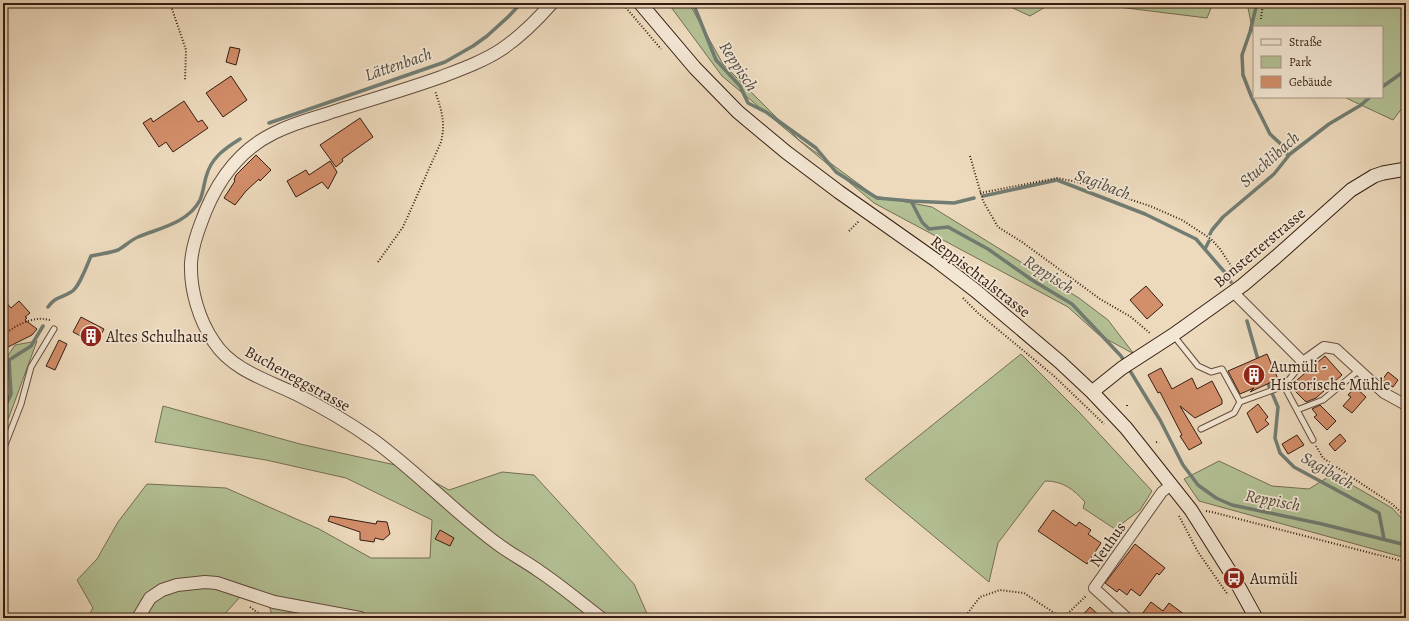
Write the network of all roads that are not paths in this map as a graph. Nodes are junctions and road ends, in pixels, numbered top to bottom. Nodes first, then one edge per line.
1 (552, 3) edge
2 (640, 3) edge
3 (1406, 169) edge
4 (1238, 288) junction
5 (54, 329) dead end
6 (1173, 335) junction
7 (1303, 362) junction
8 (1359, 370) junction
9 (1284, 386) junction
10 (1092, 392) junction
11 (1240, 402) junction
12 (1406, 405) edge
13 (1297, 410) junction
14 (1201, 429) dead end
15 (1313, 440) road end
16 (3, 450) edge
17 (1172, 484) junction
18 (138, 618) edge
19 (360, 618) edge
20 (601, 618) edge
21 (1127, 618) edge
22 (1256, 618) edge

1 - 20 street, Bucheneggstrasse
2 - 10 main road, Reppischtalstrasse
3 - 4 main road, Bonstetterstrasse
4 - 6 main road, Bonstetterstrasse
4 - 7 street
5 - 16 lane
6 - 10 main road, Bonstetterstrasse
6 - 11 lane
7 - 8 street
7 - 9 lane
8 - 12 street
8 - 13 lane
9 - 11 lane
9 - 13 lane
10 - 17 main road, Reppischtalstrasse
11 - 14 lane
13 - 15 lane
17 - 21 street, Neuhus
17 - 22 main road, Reppischtalstrasse
18 - 19 street

